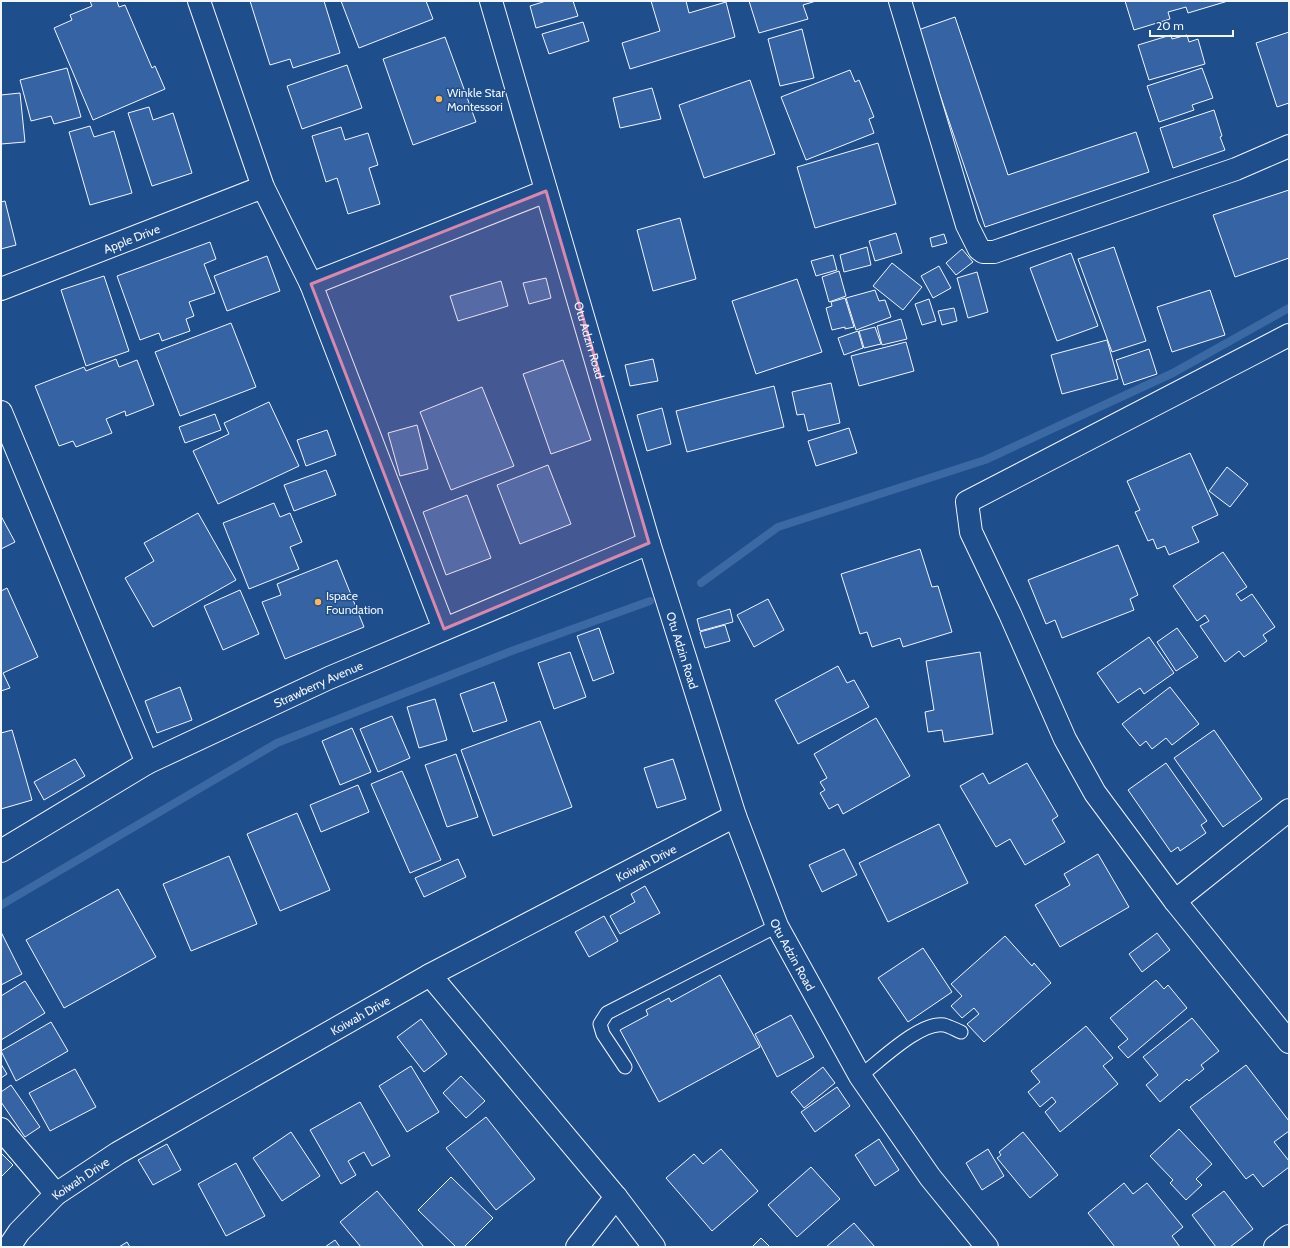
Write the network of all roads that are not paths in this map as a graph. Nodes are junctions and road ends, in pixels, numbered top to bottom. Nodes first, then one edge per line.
1 (199, 1) edge
2 (491, 1) edge
3 (900, 1) edge
4 (1289, 146) edge
5 (263, 187) junction
6 (546, 191) junction
7 (311, 284) junction
8 (1, 289) edge
9 (1289, 335) edge
10 (1, 412) edge
11 (649, 543) junction
12 (444, 629) junction
13 (147, 763) junction
14 (1289, 810) edge
15 (735, 816) junction
16 (1, 851) edge
17 (1175, 901) junction
18 (777, 926) junction
19 (430, 975) junction
20 (961, 1032) dead end
21 (1289, 1042) edge
22 (625, 1067) dead end
23 (860, 1076) junction
24 (1, 1128) edge
25 (56, 1194) junction
26 (616, 1197) junction
27 (1289, 1236) edge
28 (9, 1247) edge
29 (577, 1247) edge
30 (654, 1247) edge
31 (987, 1247) edge
32 (1276, 1247) edge

1 - 5 street
2 - 6 street, Otu Adzin Road
3 - 4 street
5 - 7 street
5 - 8 street, Apple Drive
6 - 7 street
6 - 11 street, Otu Adzin Road
7 - 12 street
9 - 17 street
10 - 13 street
11 - 12 street, Strawberry Avenue
11 - 15 street, Otu Adzin Road
12 - 13 street, Strawberry Avenue
13 - 16 street, Strawberry Avenue
14 - 17 street
15 - 18 street, Otu Adzin Road
15 - 19 street, Koiwah Drive
17 - 21 street
18 - 22 lane
18 - 23 street, Otu Adzin Road
19 - 25 street, Koiwah Drive
19 - 26 street
20 - 23 lane
23 - 31 street, Otu Adzin Road
24 - 25 street
25 - 28 street, Koiwah Drive
26 - 29 street
26 - 30 street
27 - 32 street

